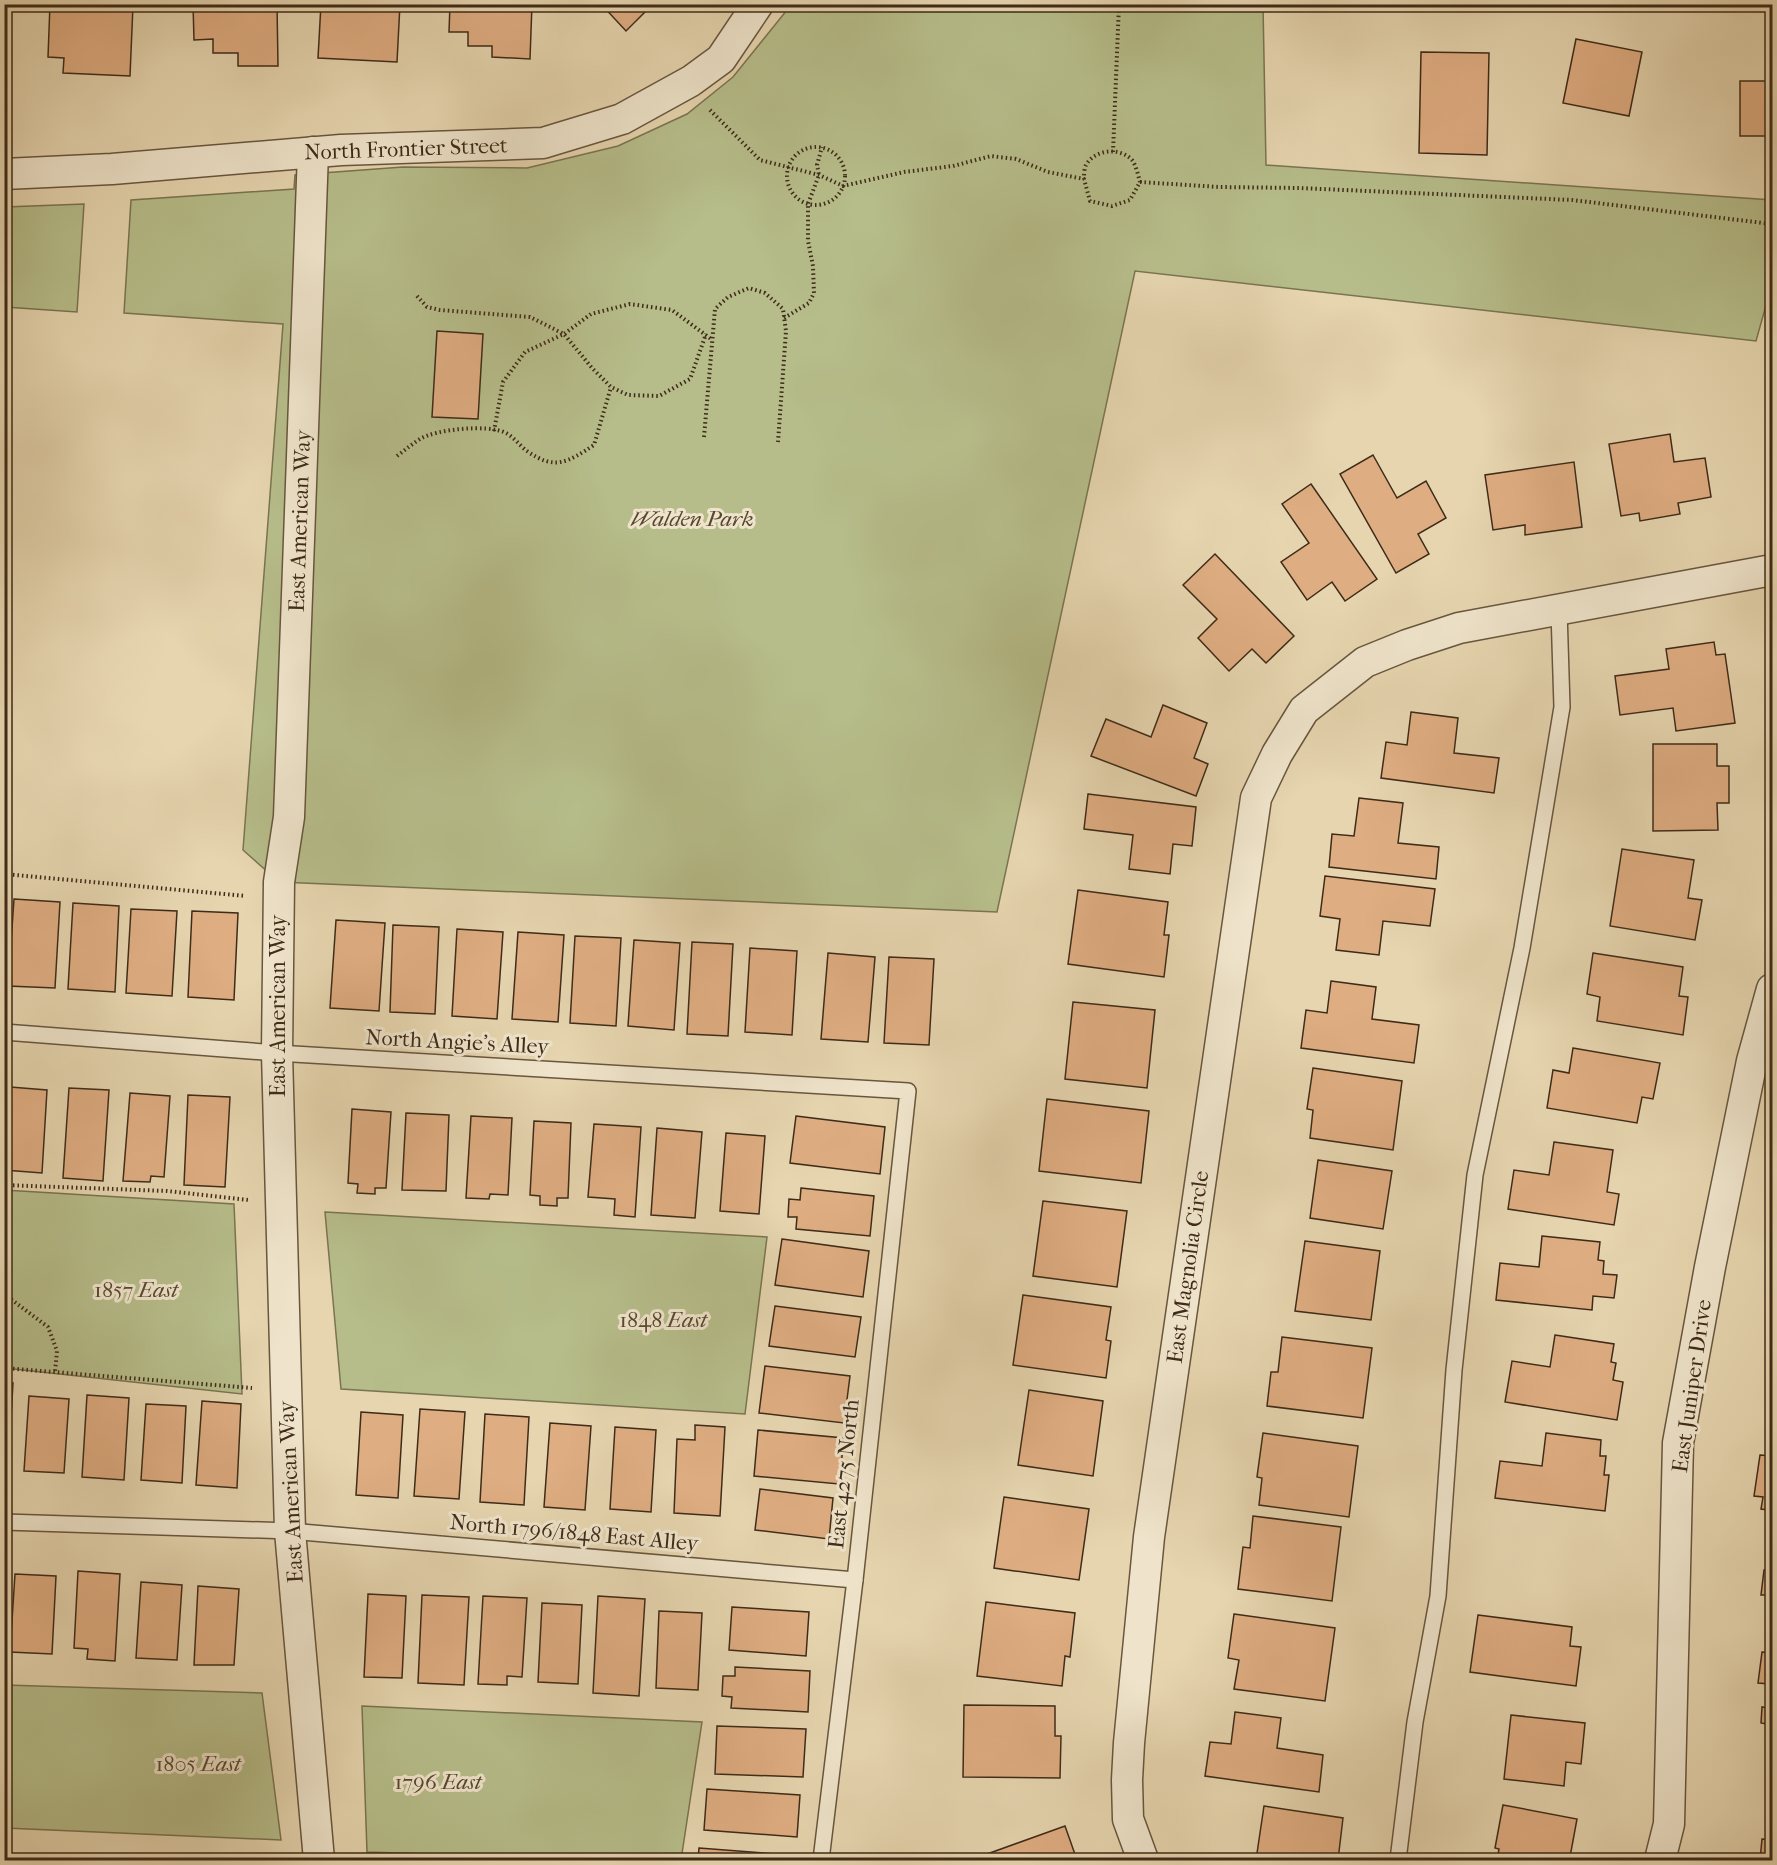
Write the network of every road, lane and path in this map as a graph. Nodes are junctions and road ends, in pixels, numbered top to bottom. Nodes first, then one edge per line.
1 (758, 4) edge
2 (1119, 4) edge
3 (710, 109) dead end
4 (822, 147) junction
5 (313, 152) junction
6 (1113, 152) junction
7 (788, 167) junction
8 (4, 174) edge
9 (819, 175) junction
10 (1084, 179) junction
11 (1140, 182) junction
12 (843, 186) junction
13 (808, 204) junction
14 (1773, 224) edge
15 (417, 296) dead end
16 (784, 318) junction
17 (564, 334) junction
18 (706, 334) junction
19 (711, 339) junction
20 (611, 387) junction
21 (494, 431) junction
22 (704, 437) dead end
23 (778, 442) dead end
24 (397, 456) dead end
25 (1773, 570) edge
26 (1559, 611) junction
27 (4, 874) edge
28 (246, 896) dead end
29 (1773, 989) edge
30 (4, 1032) edge
31 (277, 1053) junction
32 (908, 1091) joint
33 (4, 1185) edge
34 (254, 1200) dead end
35 (4, 1294) edge
36 (4, 1368) edge
37 (55, 1372) junction
38 (258, 1389) dead end
39 (4, 1522) edge
40 (290, 1531) junction
41 (855, 1580) junction
42 (319, 1860) edge
43 (821, 1860) edge
44 (1143, 1860) edge
45 (1398, 1860) edge
46 (1660, 1860) edge

1 - 5 street, North Frontier Street
2 - 6 path
3 - 7 path
4 - 7 path
4 - 9 path
4 - 12 path
5 - 8 street, North Frontier Street
5 - 31 street, East American Way
6 - 10 path
6 - 11 path
7 - 9 path
7 - 13 path
9 - 12 path
9 - 13 path
10 - 11 path
10 - 12 path
11 - 14 path
12 - 13 path
13 - 16 path
15 - 17 path
16 - 19 path
16 - 23 path
17 - 18 path
17 - 20 path
17 - 21 path
18 - 19 path
18 - 20 path
19 - 22 path
20 - 21 path
21 - 24 path
25 - 26 street, East Magnolia Circle
26 - 44 street, East Magnolia Circle
26 - 45 lane
27 - 28 path
29 - 46 street, East Juniper Drive
30 - 31 lane, North Angie's Alley
31 - 32 lane, North Angie's Alley
31 - 40 street, East American Way
32 - 41 lane, East 4275 North
33 - 34 path
35 - 37 path
36 - 37 path
37 - 38 path
39 - 40 lane, North 1796/1848 East Alley
40 - 41 lane, North 1796/1848 East Alley
40 - 42 street, East American Way
41 - 43 lane, East 4275 North

